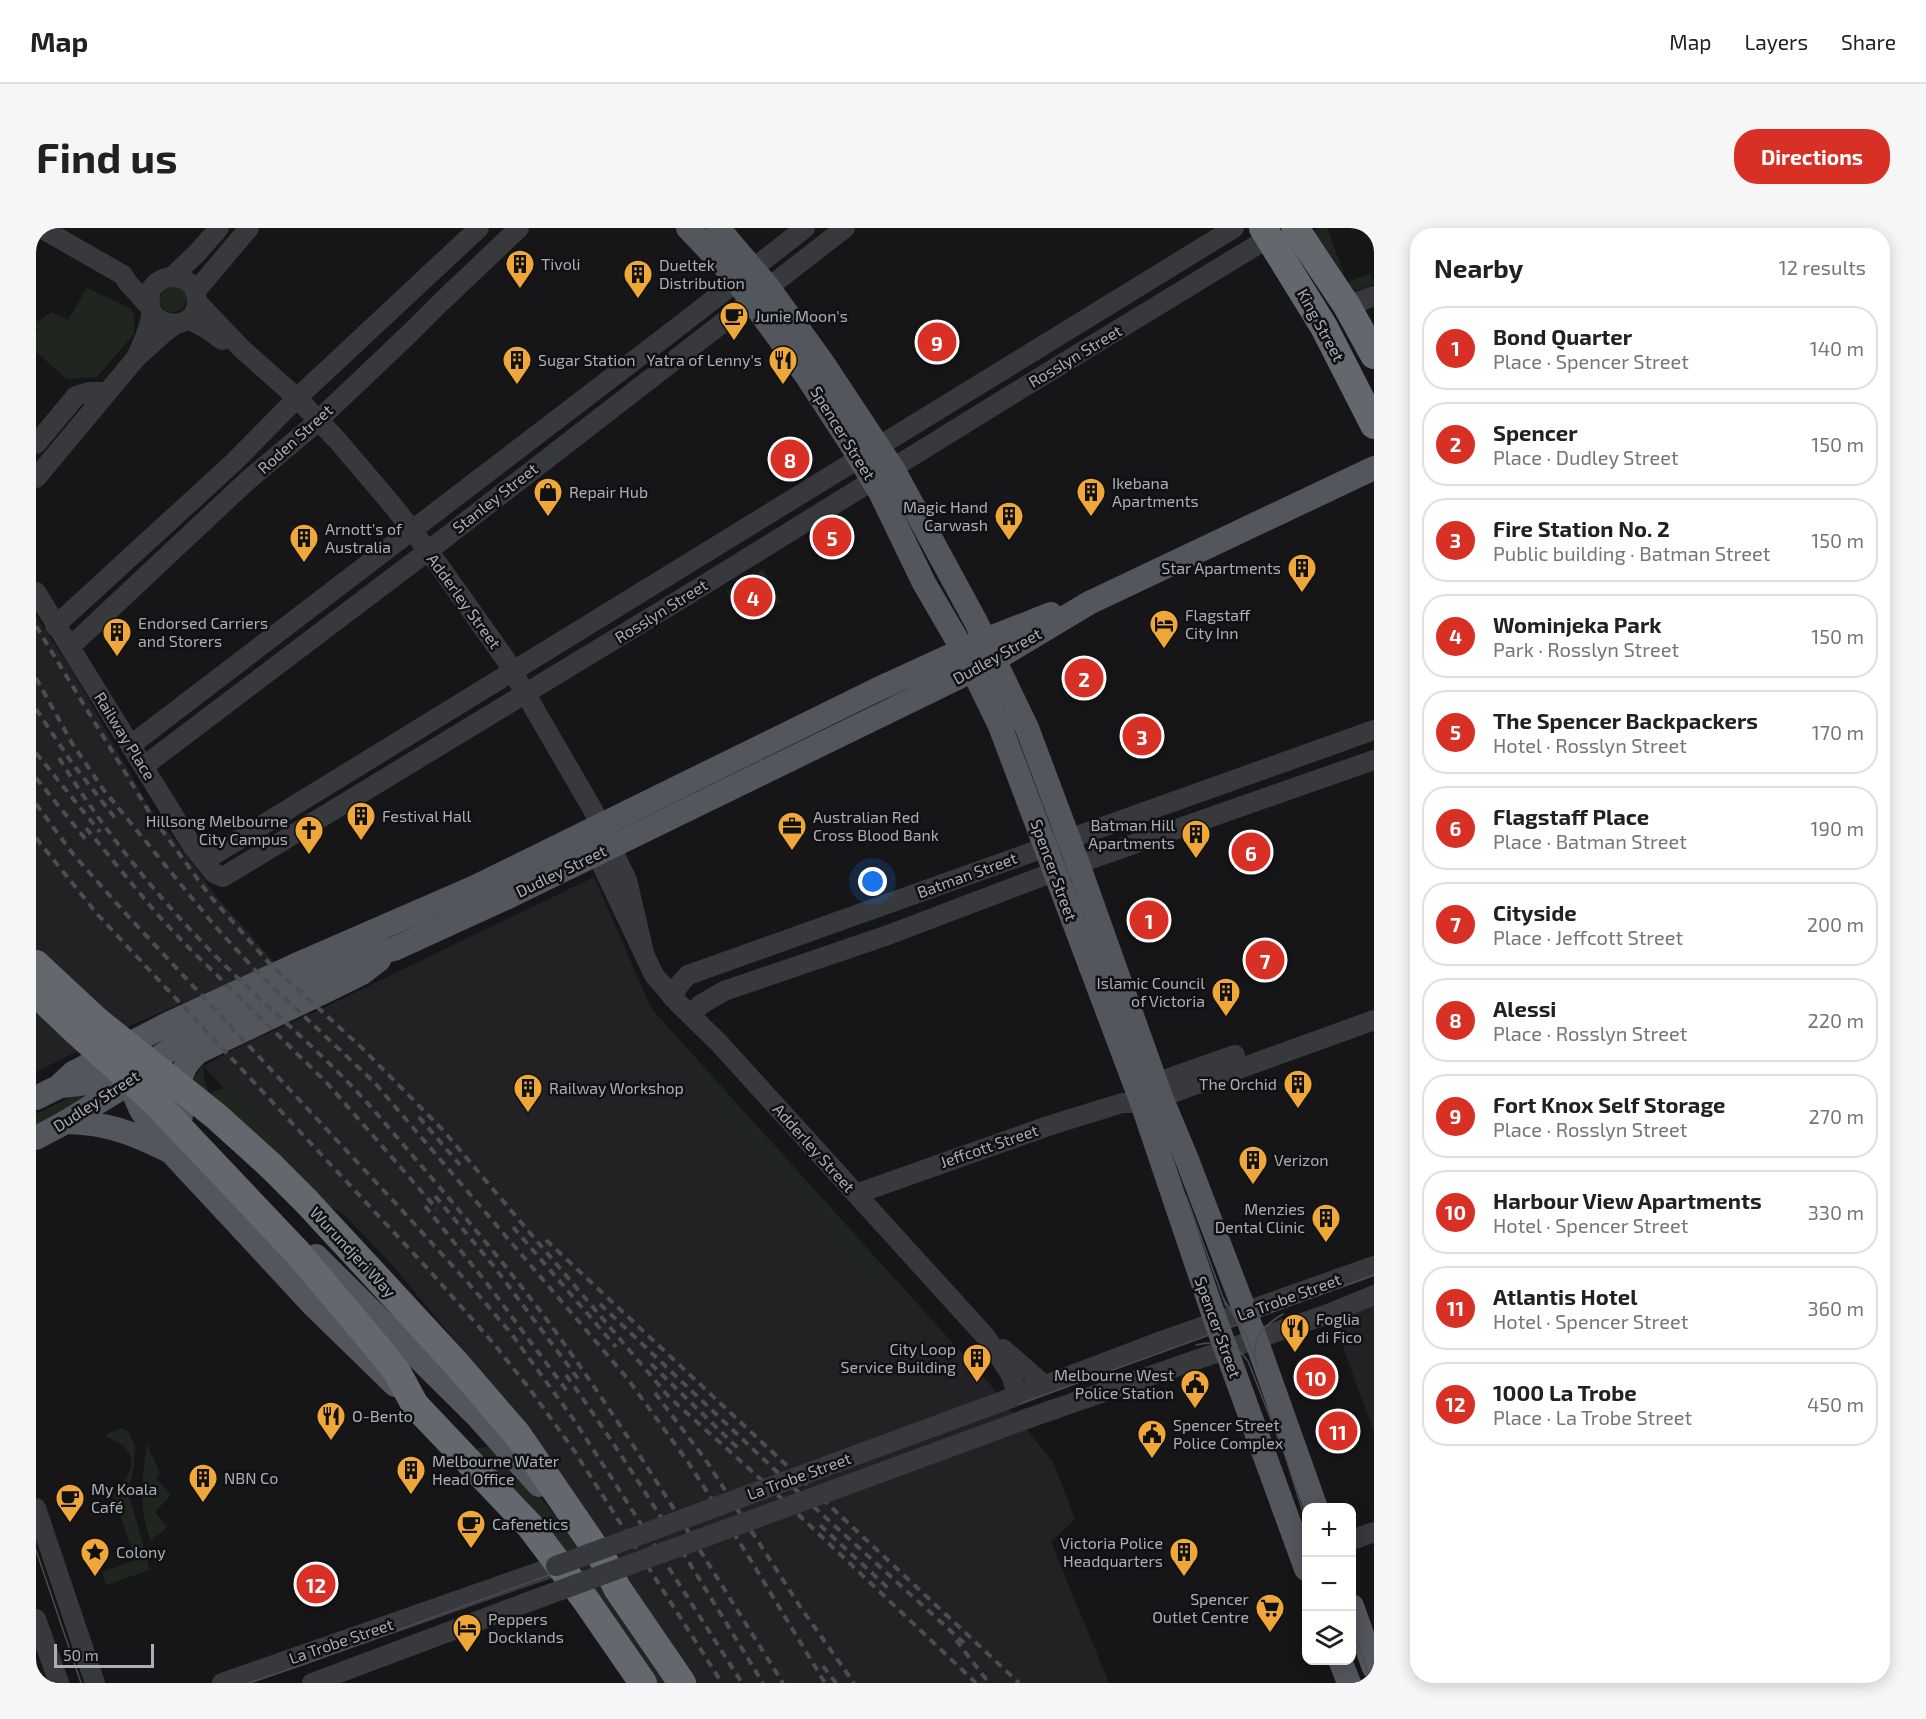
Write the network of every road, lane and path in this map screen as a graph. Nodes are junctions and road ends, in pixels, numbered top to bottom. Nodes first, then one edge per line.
1 (41, 228) edge
2 (219, 228) edge
3 (249, 228) edge
4 (479, 228) edge
5 (519, 228) edge
6 (688, 228) edge
7 (718, 228) edge
8 (805, 228) edge
9 (845, 228) edge
10 (1234, 228) edge
11 (1278, 230) edge
12 (745, 274) junction
13 (123, 275) junction
14 (165, 279) junction
15 (760, 293) junction
16 (1374, 296) edge
17 (150, 309) junction
18 (189, 309) junction
19 (1359, 314) edge
20 (1374, 355) edge
21 (136, 358) junction
22 (106, 392) junction
23 (293, 402) junction
24 (314, 423) junction
25 (1374, 425) edge
26 (36, 444) edge
27 (869, 453) junction
28 (1374, 468) edge
29 (883, 475) junction
30 (36, 478) edge
31 (406, 533) junction
32 (423, 554) junction
33 (947, 570) junction
34 (924, 583) junction
35 (36, 592) edge
36 (55, 626) junction
37 (70, 647) junction
38 (979, 655) junction
39 (508, 675) junction
40 (520, 696) junction
41 (1374, 730) edge
42 (1016, 733) junction
43 (130, 745) junction
44 (1310, 753) junction
45 (1374, 760) edge
46 (144, 766) junction
47 (1239, 778) junction
48 (1320, 779) junction
49 (1182, 798) junction
50 (1250, 803) junction
51 (1192, 824) junction
52 (593, 828) junction
53 (1068, 838) junction
54 (1045, 847) junction
55 (604, 850) junction
56 (1017, 857) junction
57 (204, 861) junction
58 (1078, 864) junction
59 (974, 872) junction
60 (1054, 872) junction
61 (219, 877) joint
62 (1026, 883) junction
63 (919, 892) junction
64 (985, 898) junction
65 (1097, 919) junction
66 (929, 920) junction
67 (1075, 927) junction
68 (394, 949) junction
69 (36, 964) edge
70 (36, 993) edge
71 (672, 997) junction
72 (1374, 1006) edge
73 (692, 1016) junction
74 (1374, 1020) edge
75 (146, 1036) junction
76 (131, 1082) junction
77 (58, 1087) junction
78 (1144, 1095) junction
79 (36, 1098) edge
80 (181, 1116) junction
81 (66, 1122) junction
82 (36, 1138) edge
83 (171, 1152) junction
84 (856, 1194) junction
85 (1374, 1266) edge
86 (1374, 1295) edge
87 (1246, 1313) junction
88 (1216, 1322) junction
89 (986, 1337) junction
90 (1255, 1338) junction
91 (1225, 1348) junction
92 (1043, 1384) junction
93 (1014, 1396) junction
94 (415, 1405) junction
95 (477, 1416) junction
96 (451, 1442) junction
97 (1314, 1503) edge
98 (36, 1508) edge
99 (1374, 1532) edge
100 (1356, 1539) edge
101 (1303, 1557) edge
102 (617, 1588) junction
103 (1354, 1611) edge
104 (36, 1619) edge
105 (1342, 1665) edge
106 (1374, 1668) edge
107 (59, 1683) edge
108 (95, 1683) edge
109 (222, 1683) edge
110 (312, 1683) edge
111 (643, 1683) edge
112 (682, 1683) edge
113 (1349, 1683) edge

1 - 13 street
2 - 14 street
3 - 18 street
4 - 23 street, Roden Street
5 - 24 street, Roden Street
6 - 12 main road, Spencer Street
7 - 12 main road, Spencer Street
8 - 12 street, Stanley Street
9 - 15 street, Stanley Street
10 - 27 street, Rosslyn Street
11 - 19 highway, King Street
11 - 25 highway, King Street
11 - 29 street, Rosslyn Street
12 - 15 main road, Spencer Street
12 - 31 street, Stanley Street
13 - 14 street
13 - 17 street
14 - 17 street
14 - 18 street
15 - 27 main road, Spencer Street
15 - 32 street, Stanley Street
16 - 19 street
17 - 18 street
17 - 21 street
18 - 21 street
18 - 23 street, Adderley Street
19 - 20 highway, King Street
21 - 22 street
22 - 26 street
22 - 30 street
23 - 24 street, Adderley Street
23 - 36 street, Roden Street
24 - 31 street, Adderley Street
24 - 37 street, Roden Street
27 - 29 main road, Spencer Street
27 - 39 street, Rosslyn Street
28 - 38 main road, Dudley Street
29 - 33 main road, Spencer Street
29 - 34 main road, Spencer Street
29 - 40 street, Rosslyn Street
31 - 32 street, Adderley Street
31 - 43 street, Stanley Street
32 - 39 street, Adderley Street
32 - 46 street, Stanley Street
33 - 34 main road
33 - 38 main road, Spencer Street
34 - 38 main road, Spencer Street
35 - 36 street, Railway Place
36 - 37 street, Railway Place
37 - 43 street, Railway Place
38 - 42 main road, Spencer Street
38 - 52 main road, Dudley Street
38 - 55 main road, Dudley Street
39 - 40 street, Adderley Street
39 - 57 street, Rosslyn Street
40 - 52 street, Adderley Street
40 - 61 street, Rosslyn Street
41 - 44 street, Batman Street
42 - 53 main road, Spencer Street
42 - 54 main road, Spencer Street
43 - 46 street, Railway Place
44 - 47 street, Batman Street
44 - 48 street
45 - 48 street, Batman Street
46 - 57 street, Railway Place
47 - 49 street, Batman Street
47 - 50 street
48 - 50 street, Batman Street
49 - 51 street
49 - 53 street, Batman Street
50 - 51 street, Batman Street
51 - 58 street, Batman Street
52 - 55 street, Adderley Street
52 - 75 main road, Dudley Street
53 - 54 street, Batman Street
53 - 58 main road, Spencer Street
54 - 56 street, Batman Street
54 - 60 main road, Spencer Street
55 - 68 main road, Dudley Street
55 - 71 street, Adderley Street
56 - 59 street, Batman Street
56 - 62 street
57 - 61 street, Railway Place
58 - 60 street, Batman Street
58 - 65 main road, Spencer Street
59 - 63 street, Batman Street
59 - 64 street
60 - 62 street, Batman Street
60 - 67 main road, Spencer Street
62 - 64 street, Batman Street
63 - 66 street
63 - 71 street, Batman Street
64 - 66 street, Batman Street
65 - 67 main road
65 - 78 main road, Spencer Street
66 - 73 street, Batman Street
67 - 78 main road, Spencer Street
68 - 76 main road, Dudley Street
68 - 80 main road
69 - 102 highway, Wurundjeri Way, bridge
70 - 94 highway, bridge
71 - 73 street, Adderley Street
72 - 78 street, Jeffcott Street
73 - 84 street, Adderley Street
74 - 78 street, Jeffcott Street
75 - 76 main road
75 - 77 main road, Dudley Street
76 - 77 main road
76 - 80 main road, Wurundjeri Way
76 - 81 main road, Dudley Street
76 - 83 main road
77 - 79 main road, Dudley Street
78 - 84 street, Jeffcott Street
78 - 87 main road, Spencer Street
78 - 88 main road, Spencer Street
80 - 95 main road, Wurundjeri Way
81 - 82 main road, Dudley Street
81 - 83 main road
83 - 94 main road
84 - 89 street, Adderley Street
85 - 87 street, La Trobe Street
86 - 90 street, La Trobe Street
87 - 88 street, La Trobe Street
87 - 90 main road, Spencer Street
88 - 91 main road, Spencer Street
88 - 92 street, La Trobe Street
89 - 92 street, Adderley Street
89 - 93 street, Adderley Street
90 - 91 street, La Trobe Street
90 - 97 main road, Spencer Street
91 - 101 main road, Spencer Street
91 - 110 street, La Trobe Street, bridge
92 - 93 street, La Trobe Street
93 - 109 street, La Trobe Street, bridge
94 - 96 highway
95 - 96 main road
95 - 102 main road, Wurundjeri Way
96 - 111 highway
98 - 108 street
99 - 100 street
102 - 112 highway, Wurundjeri Way
103 - 106 main road
104 - 107 street
105 - 113 main road

